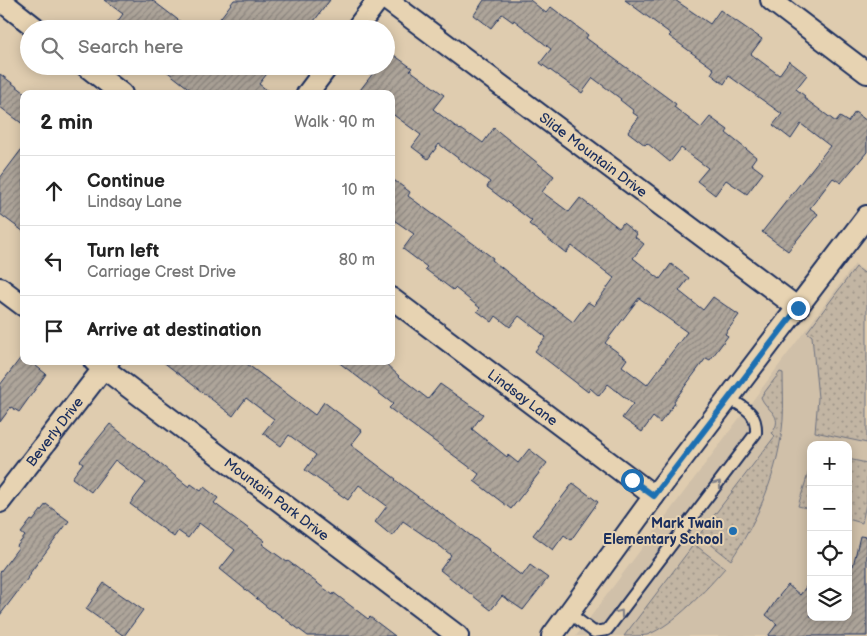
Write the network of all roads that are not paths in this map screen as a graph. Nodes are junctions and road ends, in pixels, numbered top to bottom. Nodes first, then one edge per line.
1 (0, 0) edge
2 (378, 0) edge
3 (387, 0) edge
4 (771, 0) edge
5 (26, 20) edge
6 (363, 20) edge
7 (867, 73) edge
8 (98, 75) edge
9 (321, 75) edge
10 (117, 90) edge
11 (310, 90) edge
12 (867, 216) edge
13 (0, 288) edge
14 (395, 301) edge
15 (20, 303) edge
16 (798, 308) junction
17 (101, 365) edge
18 (103, 365) edge
19 (729, 398) junction
20 (654, 496) junction
21 (0, 502) edge
22 (569, 613) junction
23 (458, 636) edge
24 (552, 636) edge

1 - 5 street
2 - 6 street
3 - 16 street, Slide Mountain Drive
4 - 7 street
8 - 10 street
9 - 11 street
12 - 16 street
13 - 15 street
14 - 20 street, Lindsay Lane
16 - 19 street
17 - 21 street, Beverly Drive
18 - 23 street, Mountain Park Drive
19 - 20 street
22 -> 19 lane
20 - 22 street
22 - 24 street

